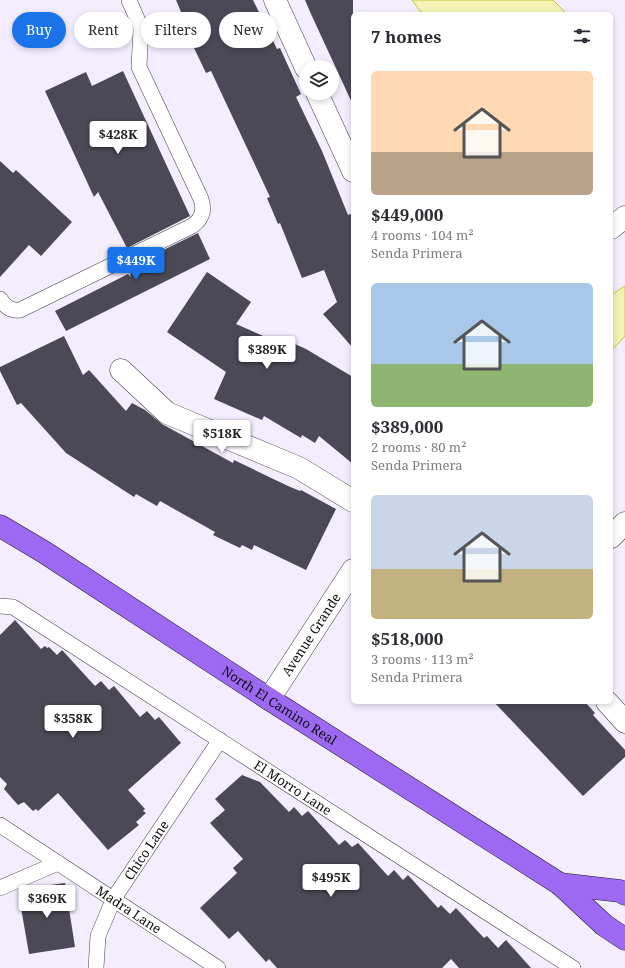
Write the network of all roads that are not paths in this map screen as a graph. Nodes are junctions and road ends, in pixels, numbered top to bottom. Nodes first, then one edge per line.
1 (129, 0) edge
2 (275, 0) edge
3 (302, 60) edge
4 (321, 100) edge
5 (351, 167) edge
6 (625, 217) edge
7 (613, 226) edge
8 (0, 299) edge
9 (121, 370) dead end
10 (351, 500) edge
11 (625, 523) edge
12 (0, 526) edge
13 (613, 535) edge
14 (351, 573) edge
15 (7, 607) edge
16 (269, 699) junction
17 (609, 704) edge
18 (625, 722) edge
19 (220, 740) junction
20 (0, 825) edge
21 (58, 862) junction
22 (560, 884) junction
23 (0, 888) edge
24 (625, 894) edge
25 (114, 898) junction
26 (625, 939) edge
27 (96, 968) edge
28 (218, 968) edge
29 (573, 968) edge

1 - 8 lane
2 - 3 street
4 - 5 street
6 - 7 street
9 - 10 street
11 - 13 street
12 - 16 main road, North El Camino Real
14 - 16 street, Avenue Grande
15 - 19 lane, El Morro Lane
16 - 22 main road, North El Camino Real
17 - 18 street
19 - 25 lane, Chico Lane
19 - 29 lane, El Morro Lane
20 - 21 lane, Madra Lane
21 - 23 lane
21 - 25 lane, Madra Lane
22 - 24 main road, North El Camino Real
22 - 26 main road, North El Camino Real
25 - 27 lane, Chico Lane
25 - 28 lane, Madra Lane

